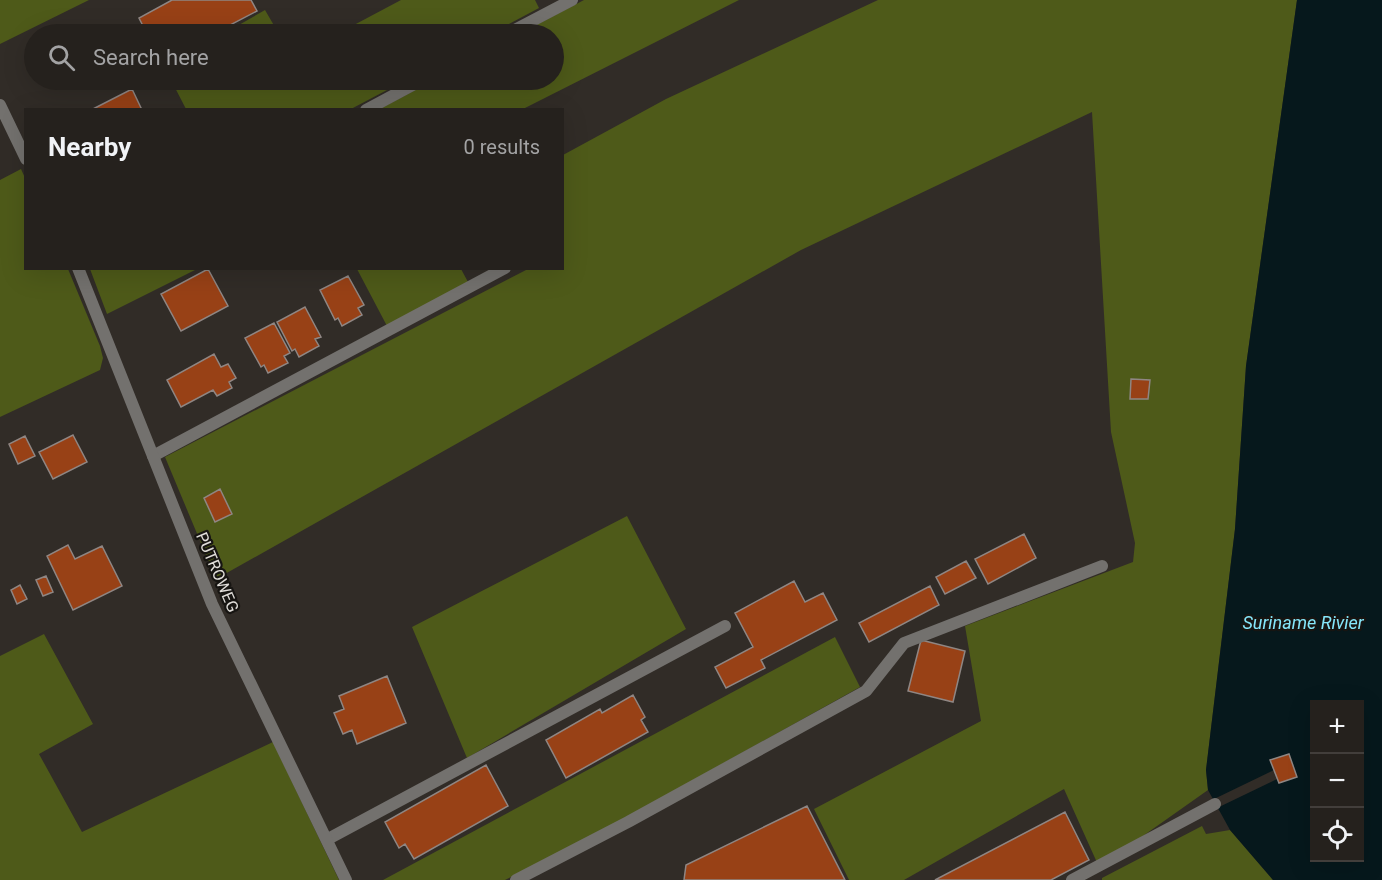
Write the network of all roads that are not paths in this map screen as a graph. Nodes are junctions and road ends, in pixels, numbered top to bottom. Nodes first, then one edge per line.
1 (572, 0) edge
2 (526, 24) edge
3 (403, 90) edge
4 (0, 105) edge
5 (370, 108) edge
6 (24, 155) edge
7 (79, 270) edge
8 (501, 270) edge
9 (153, 456) junction
10 (1102, 566) dead end
11 (725, 626) dead end
12 (1215, 804) dead end
13 (328, 839) junction
14 (346, 880) edge
15 (516, 880) edge
16 (1072, 880) edge

1 - 2 street
3 - 5 street
4 - 6 street
7 - 9 street, PUTROWEG
8 - 9 street
9 - 13 street, PUTROWEG
10 - 15 street
11 - 13 street
12 - 16 street
13 - 14 street, PUTROWEG

